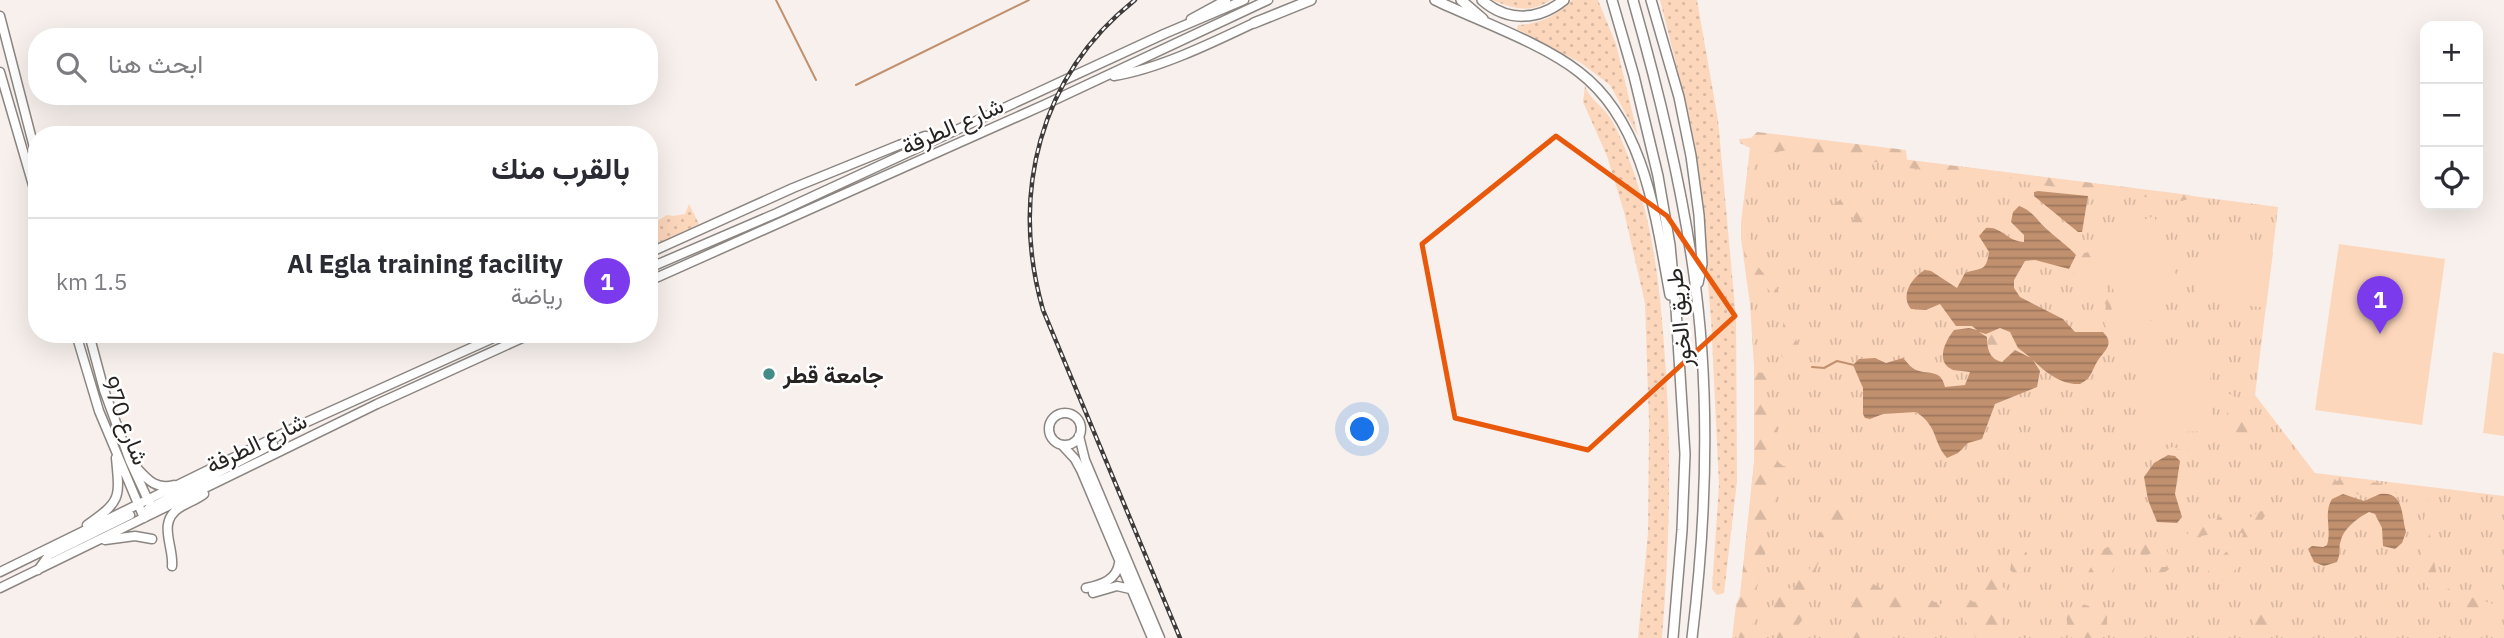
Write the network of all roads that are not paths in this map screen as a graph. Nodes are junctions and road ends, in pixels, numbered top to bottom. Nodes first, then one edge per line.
1 (1226, 0) edge
2 (1244, 0) edge
3 (1268, 0) edge
4 (1299, 0) edge
5 (1311, 0) edge
6 (1435, 0) edge
7 (1461, 0) edge
8 (1482, 0) edge
9 (1564, 0) edge
10 (1612, 0) edge
11 (1633, 0) edge
12 (1651, 0) edge
13 (0, 16) edge
14 (1254, 23) junction
15 (1506, 33) junction
16 (1164, 34) junction
17 (0, 74) edge
18 (1104, 78) junction
19 (28, 126) edge
20 (940, 136) junction
21 (28, 169) edge
22 (658, 249) edge
23 (658, 264) edge
24 (658, 277) edge
25 (1696, 292) junction
26 (1676, 309) junction
27 (79, 343) edge
28 (91, 343) edge
29 (482, 343) edge
30 (511, 343) edge
31 (298, 426) junction
32 (1079, 436) junction
33 (1062, 445) junction
34 (115, 452) junction
35 (130, 461) junction
36 (180, 485) junction
37 (208, 487) junction
38 (151, 507) junction
39 (141, 511) junction
40 (69, 537) junction
41 (152, 540) dead end
42 (92, 543) junction
43 (1119, 563) junction
44 (173, 566) dead end
45 (38, 569) junction
46 (0, 572) edge
47 (0, 588) edge
48 (1130, 589) junction
49 (1152, 638) edge
50 (1160, 638) edge
51 (1673, 638) edge
52 (1692, 638) edge

1 - 16 main road
2 - 16 main road, شارع الطرفة
3 - 18 main road, شارع الطرفة
4 - 14 main road
5 - 14 highway
6 - 15 highway
7 - 15 highway
8 - 9 highway
10 - 26 highway, طريق الخور
11 - 25 highway, طريق الخور
12 - 25 highway
13 - 19 main road
14 - 18 main road
15 - 26 highway
16 - 20 main road, شارع الطرفة
17 - 21 main road
18 - 24 main road, شارع الطرفة
20 - 22 main road
20 - 23 main road, شارع الطرفة
25 - 52 highway, طريق الخور
26 - 51 highway, طريق الخور
27 - 34 main road, شارع 970
28 - 35 main road, شارع 970
29 - 31 main road, شارع الطرفة
30 - 37 main road, شارع الطرفة
31 - 36 main road, شارع الطرفة
31 - 38 main road
32 - 33 main road
32 - 33 main road
32 - 50 main road
33 - 43 main road
34 - 39 main road, شارع 970
34 - 40 main road
35 - 36 main road
35 - 38 main road, شارع 970
36 - 38 main road, شارع الطرفة
37 - 38 main road, شارع الطرفة
37 - 44 main road
38 - 39 main road
38 - 39 main road, شارع الطرفة
39 - 40 main road, شارع الطرفة
39 - 42 main road, شارع الطرفة
39 - 45 main road
40 - 46 main road, شارع الطرفة
41 - 42 main road
42 - 45 main road, شارع الطرفة
43 - 48 main road
43 - 48 main road
45 - 47 main road, شارع الطرفة
48 - 49 main road

